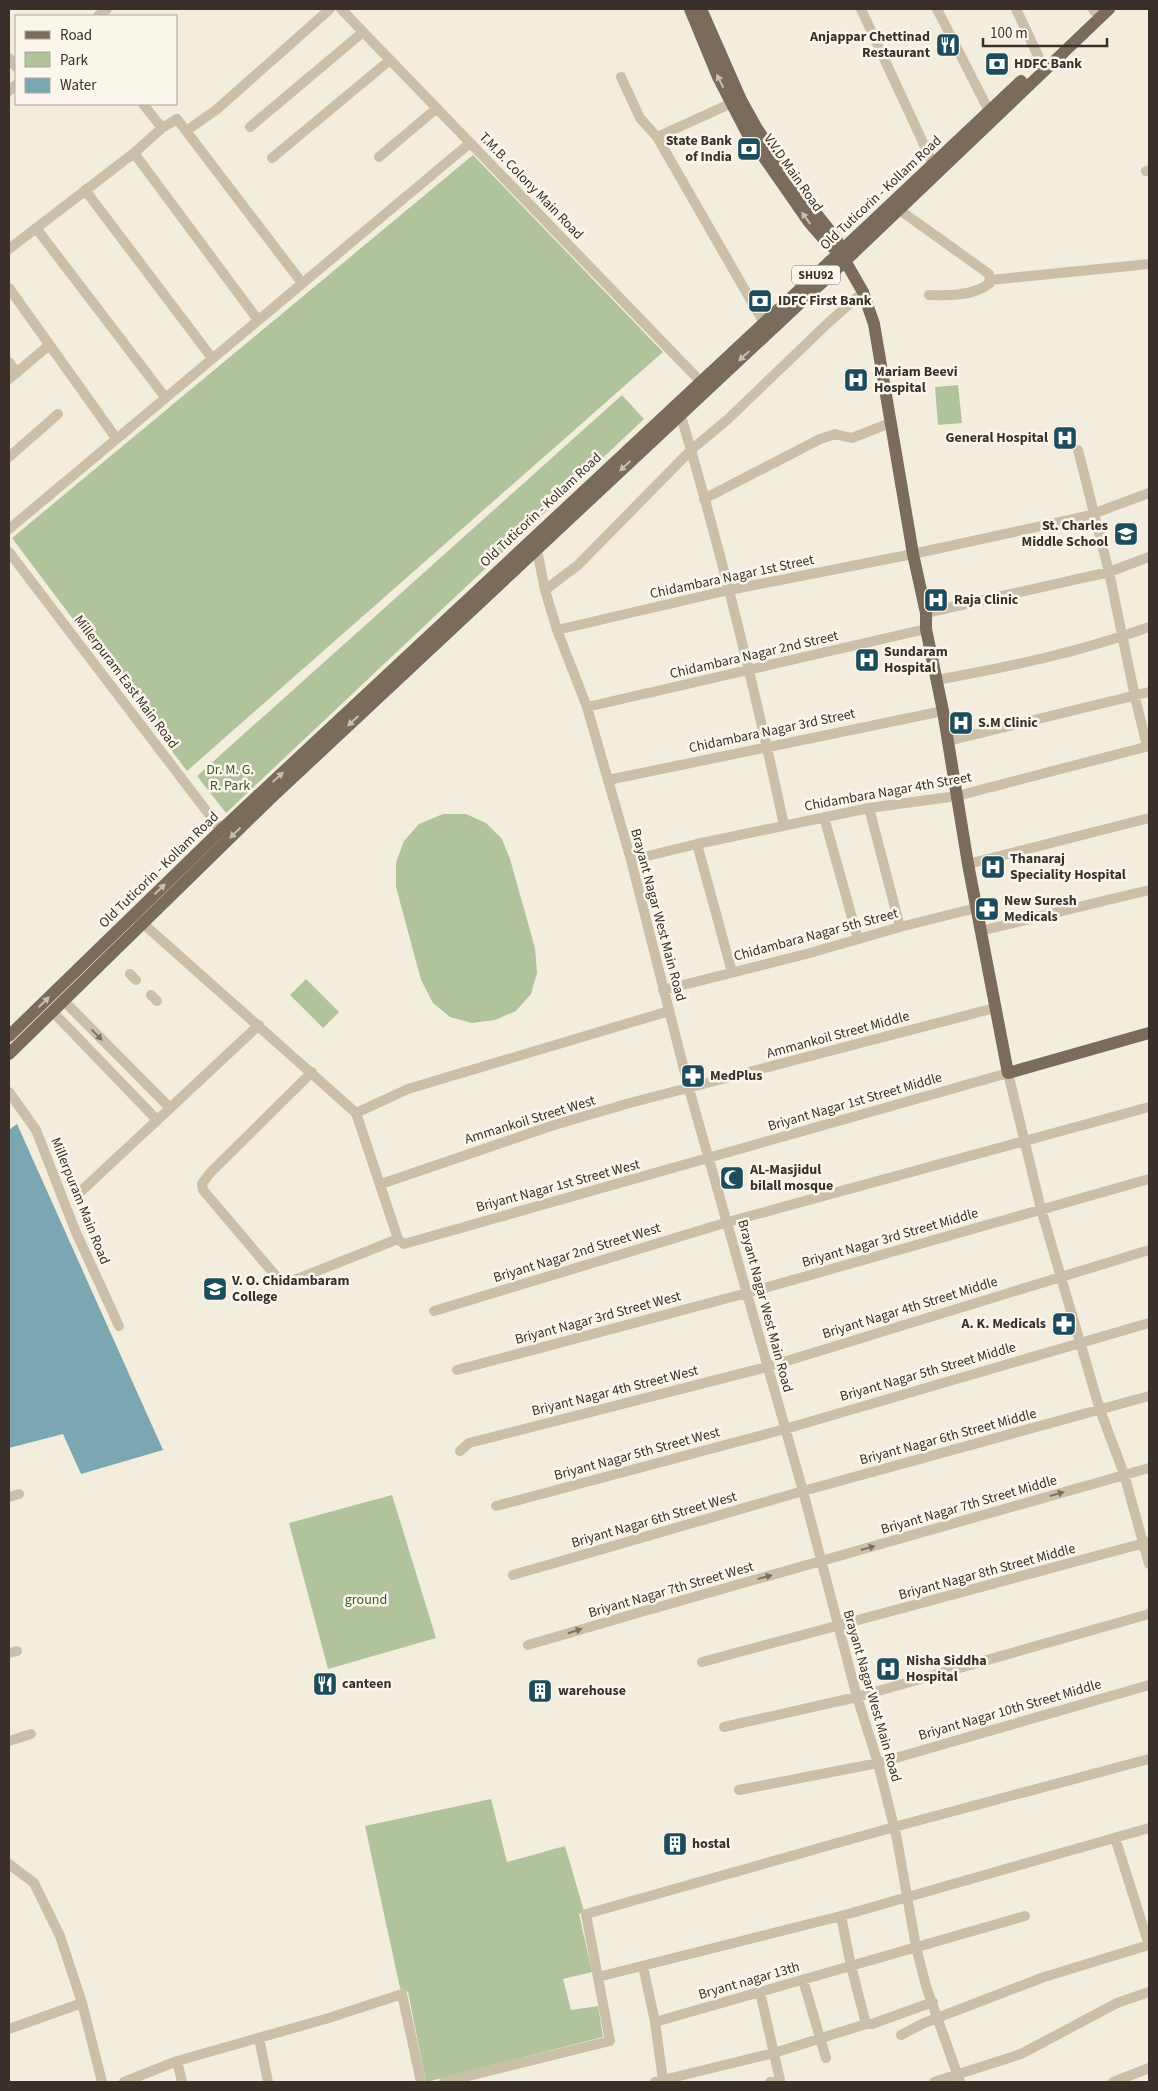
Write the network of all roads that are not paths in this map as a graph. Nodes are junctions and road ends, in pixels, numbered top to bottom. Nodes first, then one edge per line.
1 (330, 9) edge
2 (340, 9) edge
3 (690, 9) edge
4 (701, 9) edge
5 (861, 9) edge
6 (938, 9) edge
7 (1016, 9) edge
8 (1109, 9) edge
9 (1095, 10) edge
10 (363, 32) junction
11 (390, 60) junction
12 (1041, 62) junction
13 (621, 77) dead end
14 (736, 102) junction
15 (144, 105) edge
16 (437, 108) junction
17 (989, 112) junction
18 (250, 127) dead end
19 (162, 128) junction
20 (186, 131) junction
21 (657, 137) junction
22 (470, 143) junction
23 (134, 153) junction
24 (379, 157) dead end
25 (272, 158) dead end
26 (933, 164) junction
27 (85, 190) junction
28 (895, 207) junction
29 (36, 228) junction
30 (9, 249) edge
31 (842, 257) junction
32 (1149, 264) edge
33 (990, 280) junction
34 (302, 283) junction
35 (9, 288) edge
36 (863, 292) junction
37 (929, 295) dead end
38 (258, 320) junction
39 (764, 323) junction
40 (48, 346) junction
41 (212, 358) junction
42 (9, 362) edge
43 (13, 376) edge
44 (701, 382) junction
45 (166, 397) junction
46 (679, 409) junction
47 (58, 414) dead end
48 (890, 423) junction
49 (116, 438) junction
50 (691, 450) junction
51 (1078, 450) dead end
52 (9, 456) edge
53 (1149, 493) edge
54 (704, 499) junction
55 (1095, 513) junction
56 (9, 529) edge
57 (535, 543) junction
58 (9, 552) edge
59 (913, 554) junction
60 (1149, 557) edge
61 (1109, 572) junction
62 (545, 590) junction
63 (730, 590) junction
64 (926, 613) junction
65 (1149, 627) edge
66 (926, 628) junction
67 (556, 630) junction
68 (1122, 637) junction
69 (749, 670) junction
70 (937, 680) junction
71 (1149, 692) edge
72 (1135, 696) junction
73 (587, 707) junction
74 (943, 711) junction
75 (948, 741) junction
76 (767, 746) junction
77 (1148, 746) edge
78 (608, 780) junction
79 (957, 796) junction
80 (869, 808) junction
81 (824, 817) junction
82 (1149, 818) edge
83 (784, 825) junction
84 (221, 830) junction
85 (697, 844) junction
86 (630, 860) junction
87 (968, 864) junction
88 (1149, 890) edge
89 (976, 908) junction
90 (138, 919) junction
91 (900, 927) junction
92 (980, 931) junction
93 (858, 939) junction
94 (732, 972) junction
95 (663, 990) junction
96 (63, 1000) junction
97 (995, 1008) junction
98 (52, 1011) junction
99 (669, 1011) junction
100 (259, 1025) junction
101 (1149, 1033) edge
102 (9, 1036) edge
103 (9, 1054) edge
104 (312, 1072) junction
105 (1008, 1073) junction
106 (689, 1089) junction
107 (9, 1092) edge
108 (1149, 1107) edge
109 (170, 1108) junction
110 (356, 1113) junction
111 (157, 1120) junction
112 (1025, 1142) junction
113 (709, 1158) junction
114 (1149, 1179) edge
115 (381, 1184) junction
116 (77, 1195) dead end
117 (1041, 1209) junction
118 (728, 1222) junction
119 (398, 1239) junction
120 (1149, 1250) edge
121 (1061, 1276) junction
122 (748, 1293) junction
123 (434, 1311) dead end
124 (1149, 1323) edge
125 (119, 1326) dead end
126 (1080, 1343) junction
127 (767, 1366) junction
128 (456, 1370) dead end
129 (1149, 1396) edge
130 (1100, 1410) junction
131 (784, 1428) junction
132 (460, 1451) dead end
133 (1149, 1468) edge
134 (1124, 1474) junction
135 (802, 1491) junction
136 (496, 1506) dead end
137 (1146, 1542) edge
138 (821, 1562) junction
139 (1149, 1564) edge
140 (513, 1575) dead end
141 (1149, 1614) edge
142 (839, 1626) junction
143 (528, 1645) dead end
144 (702, 1662) dead end
145 (1149, 1685) edge
146 (857, 1696) junction
147 (724, 1726) dead end
148 (31, 1734) dead end
149 (9, 1741) edge
150 (1149, 1759) edge
151 (878, 1763) junction
152 (739, 1790) dead end
153 (894, 1827) junction
154 (1149, 1828) edge
155 (1115, 1838) junction
156 (9, 1864) edge
157 (907, 1898) junction
158 (841, 1916) junction
159 (1025, 1916) dead end
160 (1149, 1945) edge
161 (916, 1947) junction
162 (643, 1966) junction
163 (851, 1966) junction
164 (598, 1977) junction
165 (803, 1980) junction
166 (760, 1992) junction
167 (1149, 1992) edge
168 (933, 2002) junction
169 (82, 2003) junction
170 (938, 2019) junction
171 (655, 2022) junction
172 (866, 2024) junction
173 (9, 2029) edge
174 (901, 2035) dead end
175 (259, 2038) junction
176 (822, 2039) junction
177 (774, 2053) junction
178 (826, 2058) dead end
179 (177, 2061) junction
180 (1149, 2068) edge
181 (959, 2078) edge
182 (102, 2082) edge
183 (124, 2082) edge
184 (182, 2082) edge
185 (268, 2082) edge
186 (421, 2082) edge
187 (444, 2082) edge
188 (660, 2082) edge
189 (770, 2082) edge
190 (934, 2082) edge
191 (1113, 2082) edge

1 - 20 street
2 - 10 street, T.M.B. Colony Main Road
14 -> 3 main road, V.V.D Main Road
4 - 14 main road, V.V.D Main Road
5 - 26 street
6 - 17 street
7 - 12 street
8 - 28 main road
9 - 12 main road, Old Tuticorin - Kollam Road / SHU92
10 - 11 street, T.M.B. Colony Main Road
10 - 18 street
11 - 16 street, T.M.B. Colony Main Road
11 - 25 street
12 - 17 main road, Old Tuticorin - Kollam Road / SHU92
13 - 21 street
14 - 21 street
14 - 31 main road, V.V.D Main Road
15 - 19 street
16 - 22 street, T.M.B. Colony Main Road
16 - 24 street
17 - 26 main road, Old Tuticorin - Kollam Road / SHU92
19 - 20 street
19 - 23 street
20 - 34 street
21 - 39 street
22 - 34 street
22 - 44 street, T.M.B. Colony Main Road
23 - 27 street
23 - 38 street
26 - 28 main road, Old Tuticorin - Kollam Road / SHU92
27 - 29 street
27 - 41 street
28 - 31 main road, Old Tuticorin - Kollam Road / SHU92
28 - 33 street
29 - 30 street
29 - 45 street
31 - 36 main road, V.V.D Main Road
31 - 39 main road, Old Tuticorin - Kollam Road / SHU92
31 -> 46 main road
32 - 33 street
33 - 37 street
34 - 38 street
35 - 40 street
36 - 48 main road, V.V.D Main Road
36 - 50 street
38 - 41 street
39 - 44 main road, Old Tuticorin - Kollam Road / SHU92
40 - 43 street
40 - 49 street
41 - 45 street
42 - 43 street
44 - 46 main road, Old Tuticorin - Kollam Road / SHU92
45 - 49 street
46 - 50 street
46 - 57 main road, Old Tuticorin - Kollam Road / SHU92
47 - 52 street
48 - 54 street
48 - 59 main road, V.V.D Main Road
49 - 56 street
50 - 54 street
50 - 62 street
51 - 55 street
53 - 55 street, Chidambara Nagar 1st Street
54 - 63 street
55 - 59 street, Chidambara Nagar 1st Street
55 - 61 street
57 - 62 street, Brayant Nagar West Main Road
84 -> 57 main road, Old Tuticorin - Kollam Road / SHU92
57 -> 90 main road
58 - 84 street, Millerpuram East Main Road
59 - 63 street, Chidambara Nagar 1st Street
59 - 64 main road, V.V.D Main Road
60 - 61 street
61 - 64 street
61 - 68 street
62 - 67 street, Brayant Nagar West Main Road
63 - 67 street, Chidambara Nagar 1st Street
63 - 69 street
64 - 66 main road, V.V.D Main Road
65 - 68 street
66 - 69 street, Chidambara Nagar 2nd Street
66 - 70 main road, V.V.D Main Road
67 - 73 street, Brayant Nagar West Main Road
68 - 70 street
68 - 72 street
69 - 73 street, Chidambara Nagar 2nd Street
69 - 76 street
70 - 74 main road, V.V.D Main Road
71 - 72 street
72 - 75 street
72 - 77 street
73 - 78 street, Brayant Nagar West Main Road
74 - 75 main road, V.V.D Main Road
74 - 76 street, Chidambara Nagar 3rd Street
75 - 79 main road, V.V.D Main Road
76 - 78 street, Chidambara Nagar 3rd Street
76 - 83 street
77 - 79 street, Chidambara Nagar 4th Street
78 - 86 street, Brayant Nagar West Main Road
79 - 80 street, Chidambara Nagar 4th Street
79 - 87 main road, V.V.D Main Road
80 - 81 street, Chidambara Nagar 4th Street
80 - 91 street
81 - 83 street, Chidambara Nagar 4th Street
81 - 93 street
82 - 87 street
83 - 85 street, Chidambara Nagar 4th Street
90 -> 84 main road, Old Tuticorin - Kollam Road / SHU92
85 - 86 street, Chidambara Nagar 4th Street
85 - 94 street
86 - 95 street, Brayant Nagar West Main Road
87 - 89 main road, V.V.D Main Road
88 - 92 street
89 - 91 street, Chidambara Nagar 5th Street
89 - 92 main road, V.V.D Main Road
90 - 96 main road
90 - 100 street
102 -> 90 main road, Old Tuticorin - Kollam Road / SHU92
91 - 93 street, Chidambara Nagar 5th Street
92 - 97 main road, V.V.D Main Road
93 - 94 street, Chidambara Nagar 5th Street
94 - 95 street, Chidambara Nagar 5th Street
95 - 99 street, Brayant Nagar West Main Road
96 - 98 main road
96 -> 109 street
97 - 105 main road, V.V.D Main Road
97 - 106 street, Ammankoil Street Middle
98 - 103 main road
98 - 111 street
99 - 106 street, Brayant Nagar West Main Road
99 - 110 street
100 - 104 street
100 - 109 street
101 - 105 main road
104 - 110 street
104 - 119 street
105 - 112 street
105 - 113 street, Briyant Nagar 1st Street Middle
106 - 113 street, Brayant Nagar West Main Road
106 - 115 street, Ammankoil Street West
107 - 125 street, Millerpuram Main Road
108 - 112 street, Briyant Nagar 2nd Street West
109 - 111 street
110 - 115 street
111 - 116 street
112 - 117 street
112 - 118 street, Briyant Nagar 2nd Street West
113 - 118 street, Brayant Nagar West Main Road
113 - 119 street, Briyant Nagar 1st Street West
114 - 117 street, Briyant Nagar 3rd Street Middle
115 - 119 street
117 - 121 street
117 - 122 street, Briyant Nagar 3rd Street Middle
118 - 122 street, Brayant Nagar West Main Road
118 - 123 street, Briyant Nagar 2nd Street West
120 - 121 street, Briyant Nagar 4th Street Middle
121 - 126 street
121 - 127 street, Briyant Nagar 4th Street Middle
122 - 127 street, Brayant Nagar West Main Road
122 - 128 street, Briyant Nagar 3rd Street West
124 - 126 street, Briyant Nagar 5th Street Middle
126 - 130 street
126 - 131 street, Briyant Nagar 5th Street Middle
127 - 131 street, Brayant Nagar West Main Road
127 - 132 street, Briyant Nagar 4th Street West
129 - 130 street, Briyant Nagar 6th Street Middle
130 - 134 street
130 - 135 street, Briyant Nagar 6th Street Middle
131 - 135 street, Brayant Nagar West Main Road
131 - 136 street, Briyant Nagar 5th Street West
133 - 134 street, Briyant Nagar 7th Street Middle
134 - 137 street
138 -> 134 street, Briyant Nagar 7th Street Middle
135 - 138 street, Brayant Nagar West Main Road
135 - 140 street, Briyant Nagar 6th Street West
137 - 139 street
137 - 142 street, Briyant Nagar 8th Street Middle
138 - 142 street, Brayant Nagar West Main Road
143 -> 138 street, Briyant Nagar 7th Street West
141 - 146 street
142 - 144 street, Briyant Nagar 8th Street Middle
142 - 146 street, Brayant Nagar West Main Road
145 - 151 street, Briyant Nagar 10th Street Middle
146 - 147 street
146 - 151 street, Brayant Nagar West Main Road
148 - 149 street
150 - 153 street
151 - 152 street, Briyant Nagar 10th Street Middle
151 - 153 street, Brayant Nagar West Main Road
153 - 157 street, Brayant Nagar West Main Road
153 - 164 street
154 - 155 street
155 - 157 street
155 - 160 street
156 - 169 street
157 - 158 street
157 - 161 street, Brayant Nagar West Main Road
158 - 162 street
158 - 163 street
159 - 161 street, Bryant nagar 13th
160 - 170 street
161 - 163 street, Bryant nagar 13th
161 - 168 street, Brayant Nagar West Main Road
162 - 164 street
162 - 171 street
163 - 165 street, Bryant nagar 13th
163 - 172 street
164 - 187 street
165 - 166 street, Bryant nagar 13th
165 - 176 street
166 - 171 street, Bryant nagar 13th
166 - 177 street
167 - 181 street
168 - 170 street, Brayant Nagar West Main Road
168 - 172 street
169 - 173 street
169 - 182 street
170 - 174 street
170 - 181 street, Brayant Nagar West Main Road
171 - 188 street
172 - 176 street
175 - 179 street
175 - 185 street
175 - 186 street
176 - 177 street
176 - 178 street
177 - 188 street
177 - 189 street
179 - 183 street
179 - 184 street
180 - 191 street
181 - 190 street

